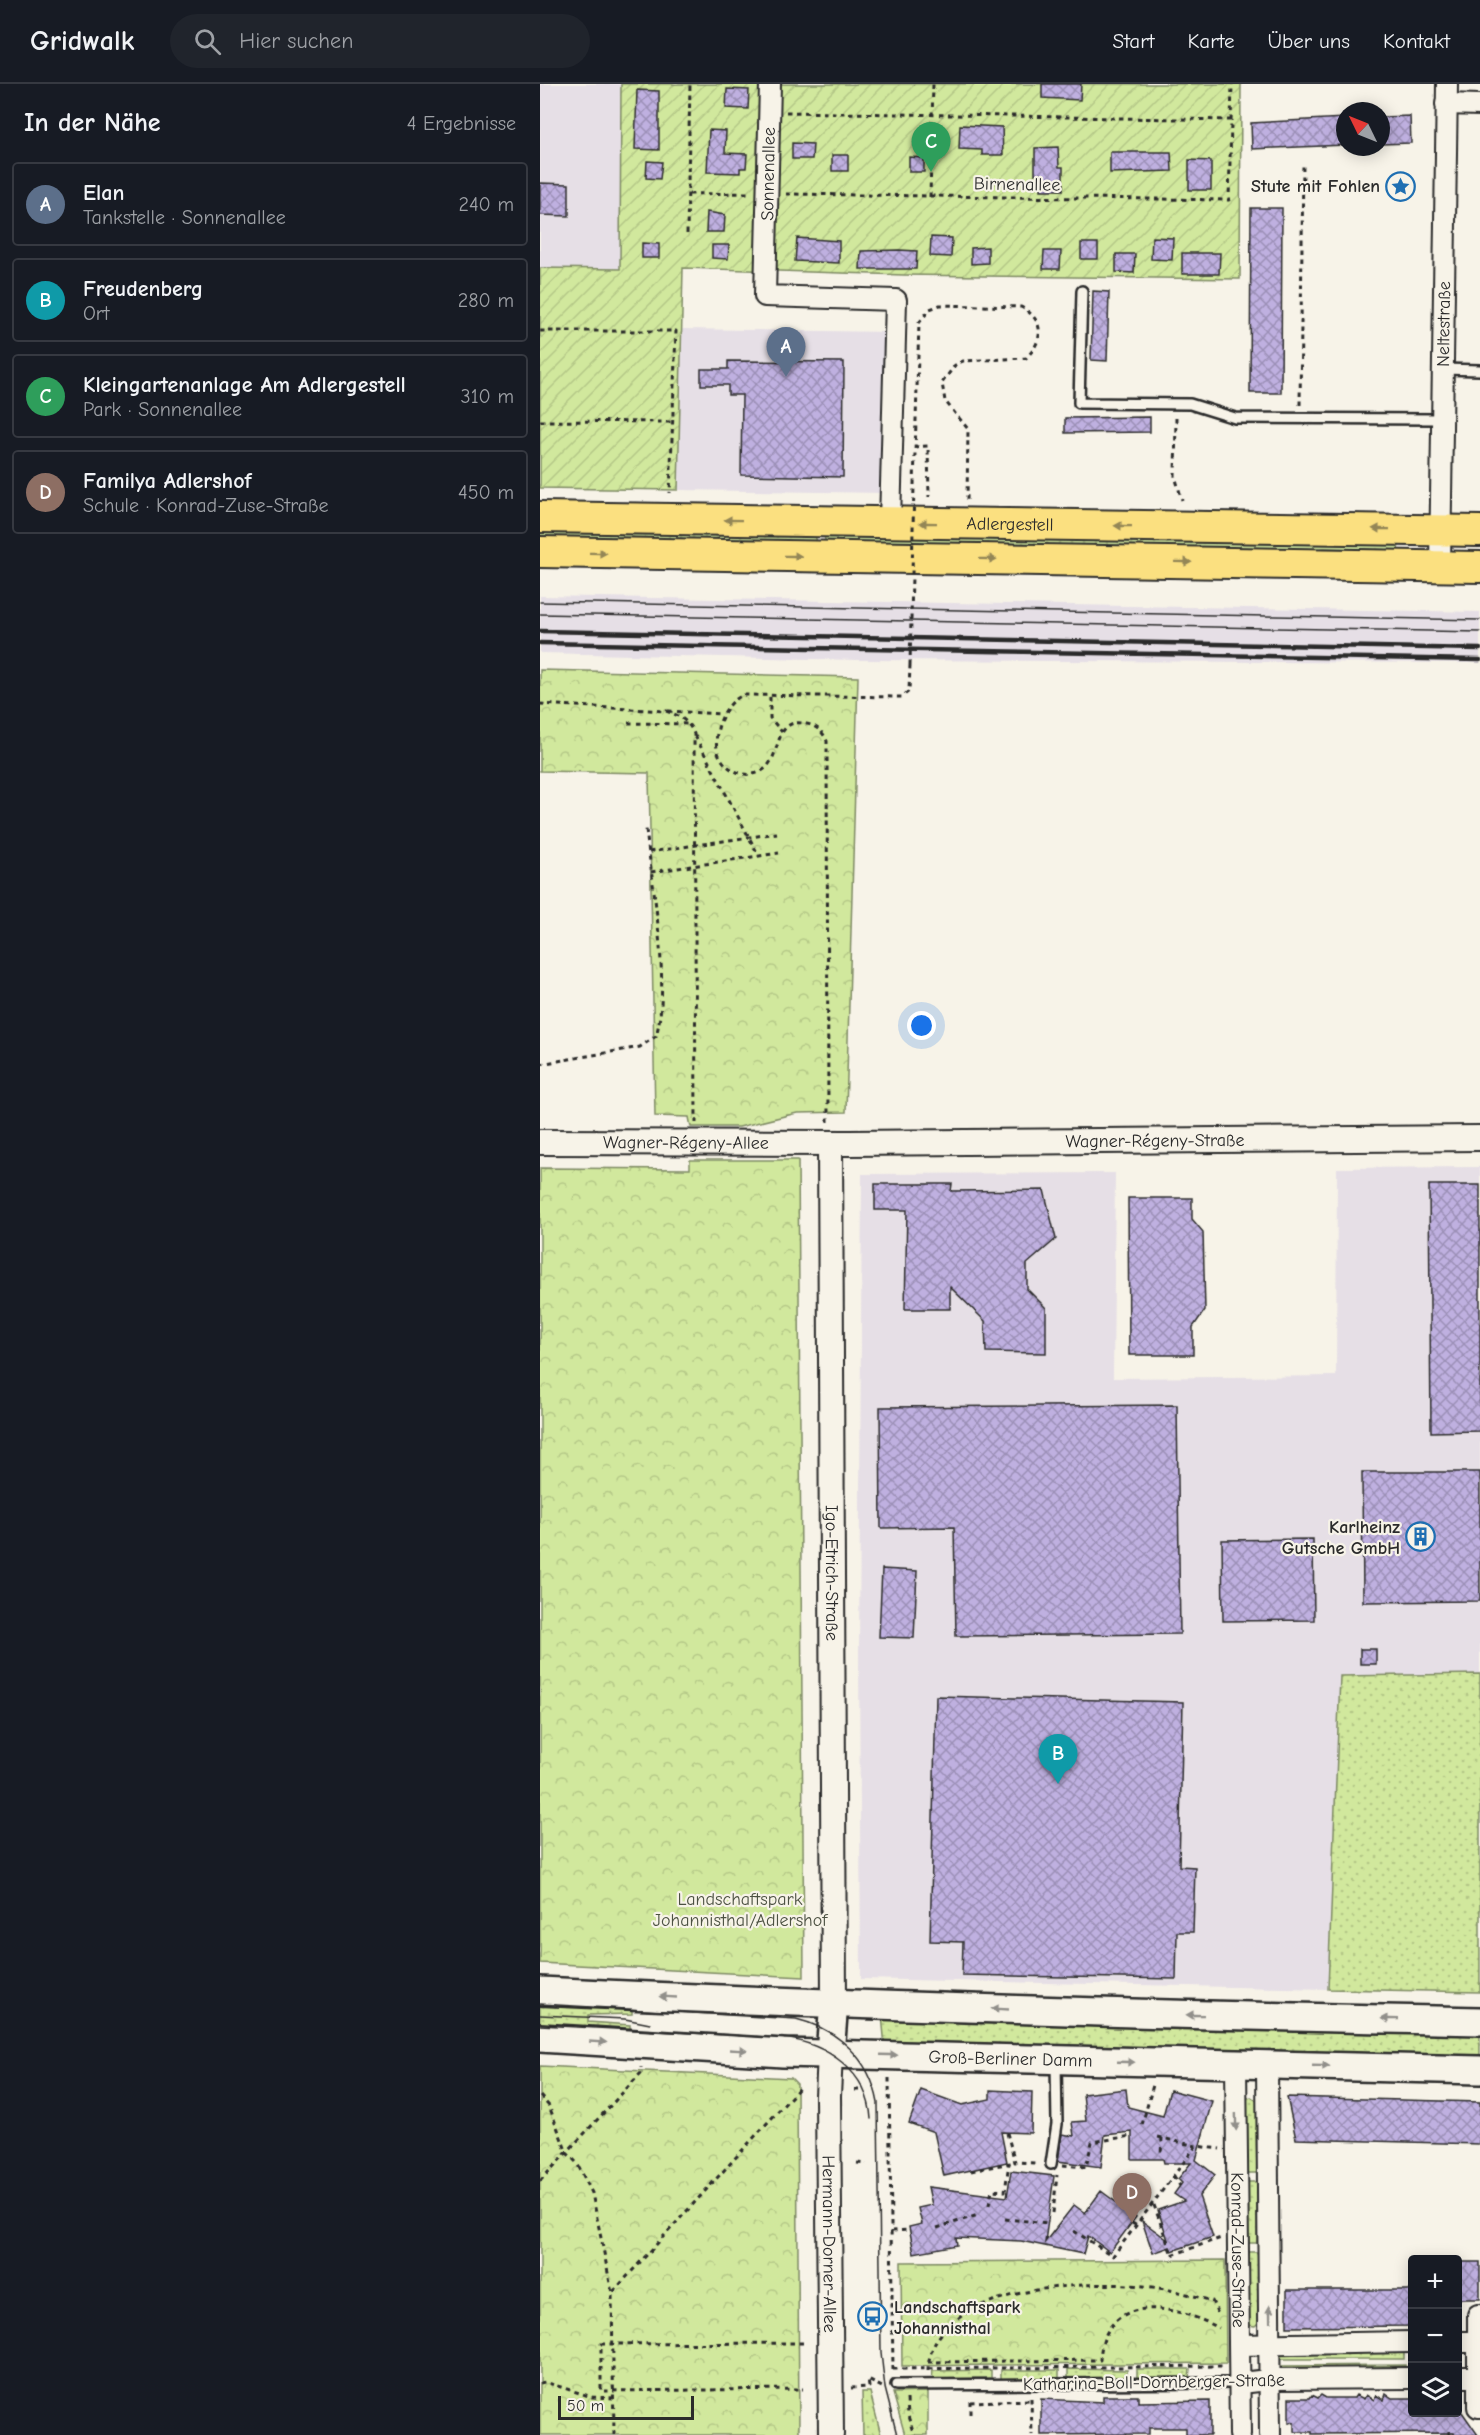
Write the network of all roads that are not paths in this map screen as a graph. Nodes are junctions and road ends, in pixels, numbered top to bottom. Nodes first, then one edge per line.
1 (770, 84) edge
2 (1447, 84) edge
3 (1446, 104) junction
4 (1480, 105) edge
5 (1082, 291) dead end
6 (1443, 369) junction
7 (1480, 370) edge
8 (1440, 419) junction
9 (540, 517) edge
10 (890, 522) junction
11 (1439, 530) junction
12 (1480, 531) edge
13 (540, 552) edge
14 (1440, 566) junction
15 (1480, 567) edge
16 (1480, 1138) edge
17 (540, 1142) edge
18 (830, 1143) junction
19 (540, 1991) edge
20 (834, 2002) junction
21 (1480, 2021) edge
22 (540, 2038) edge
23 (830, 2054) junction
24 (1056, 2060) junction
25 (1236, 2064) junction
26 (1268, 2064) junction
27 (1480, 2070) edge
28 (1051, 2164) road end
29 (1480, 2315) edge
30 (1408, 2342) edge
31 (1462, 2342) edge
32 (1478, 2342) junction
33 (1270, 2344) junction
34 (1240, 2345) junction
35 (1462, 2377) edge
36 (1478, 2377) junction
37 (1408, 2378) edge
38 (1271, 2379) junction
39 (1241, 2384) junction
40 (893, 2386) road end
41 (1480, 2407) edge
42 (831, 2435) edge
43 (1240, 2435) edge
44 (1270, 2435) edge

1 - 10 street, Sonnenallee
2 - 3 street, Neltestraße
3 - 4 street
3 - 6 street, Neltestraße
5 - 8 lane
6 - 7 lane
6 - 8 street, Neltestraße
8 - 11 street, Neltestraße
10 -> 9 main road, Adlergestell
11 -> 10 main road, Adlergestell
11 - 12 main road, Adlergestell
11 - 14 street, Neltestraße
13 -> 14 main road, Adlergestell
14 - 15 main road, Adlergestell
16 - 18 street, Wagner-Régeny-Straße
17 - 18 street, Wagner-Régeny-Allee
18 - 20 street, Igo-Etrich-Straße
20 -> 19 main road
21 -> 20 main road
20 - 23 main road
22 -> 23 main road, Groß-Berliner Damm
23 -> 24 main road, Groß-Berliner Damm
23 - 42 street, Hermann-Dorner-Allee
24 -> 25 main road, Groß-Berliner Damm
24 - 28 lane
25 - 26 main road, Groß-Berliner Damm
25 -> 34 street, Konrad-Zuse-Straße
26 -> 27 main road, Groß-Berliner Damm
33 -> 26 street, Konrad-Zuse-Straße
29 - 32 street
30 - 33 street, Katharina-Boll-Dornberger-Straße
31 - 32 street
32 - 36 street
33 - 34 street, Katharina-Boll-Dornberger-Straße
33 - 38 street, Konrad-Zuse-Straße
34 - 39 street, Konrad-Zuse-Straße
35 - 36 street
36 - 41 street
37 - 38 street, Katharina-Boll-Dornberger-Straße
38 - 39 street, Katharina-Boll-Dornberger-Straße
38 - 44 street, Konrad-Zuse-Straße
39 - 40 lane, Katharina-Boll-Dornberger-Straße
39 - 43 street, Konrad-Zuse-Straße

